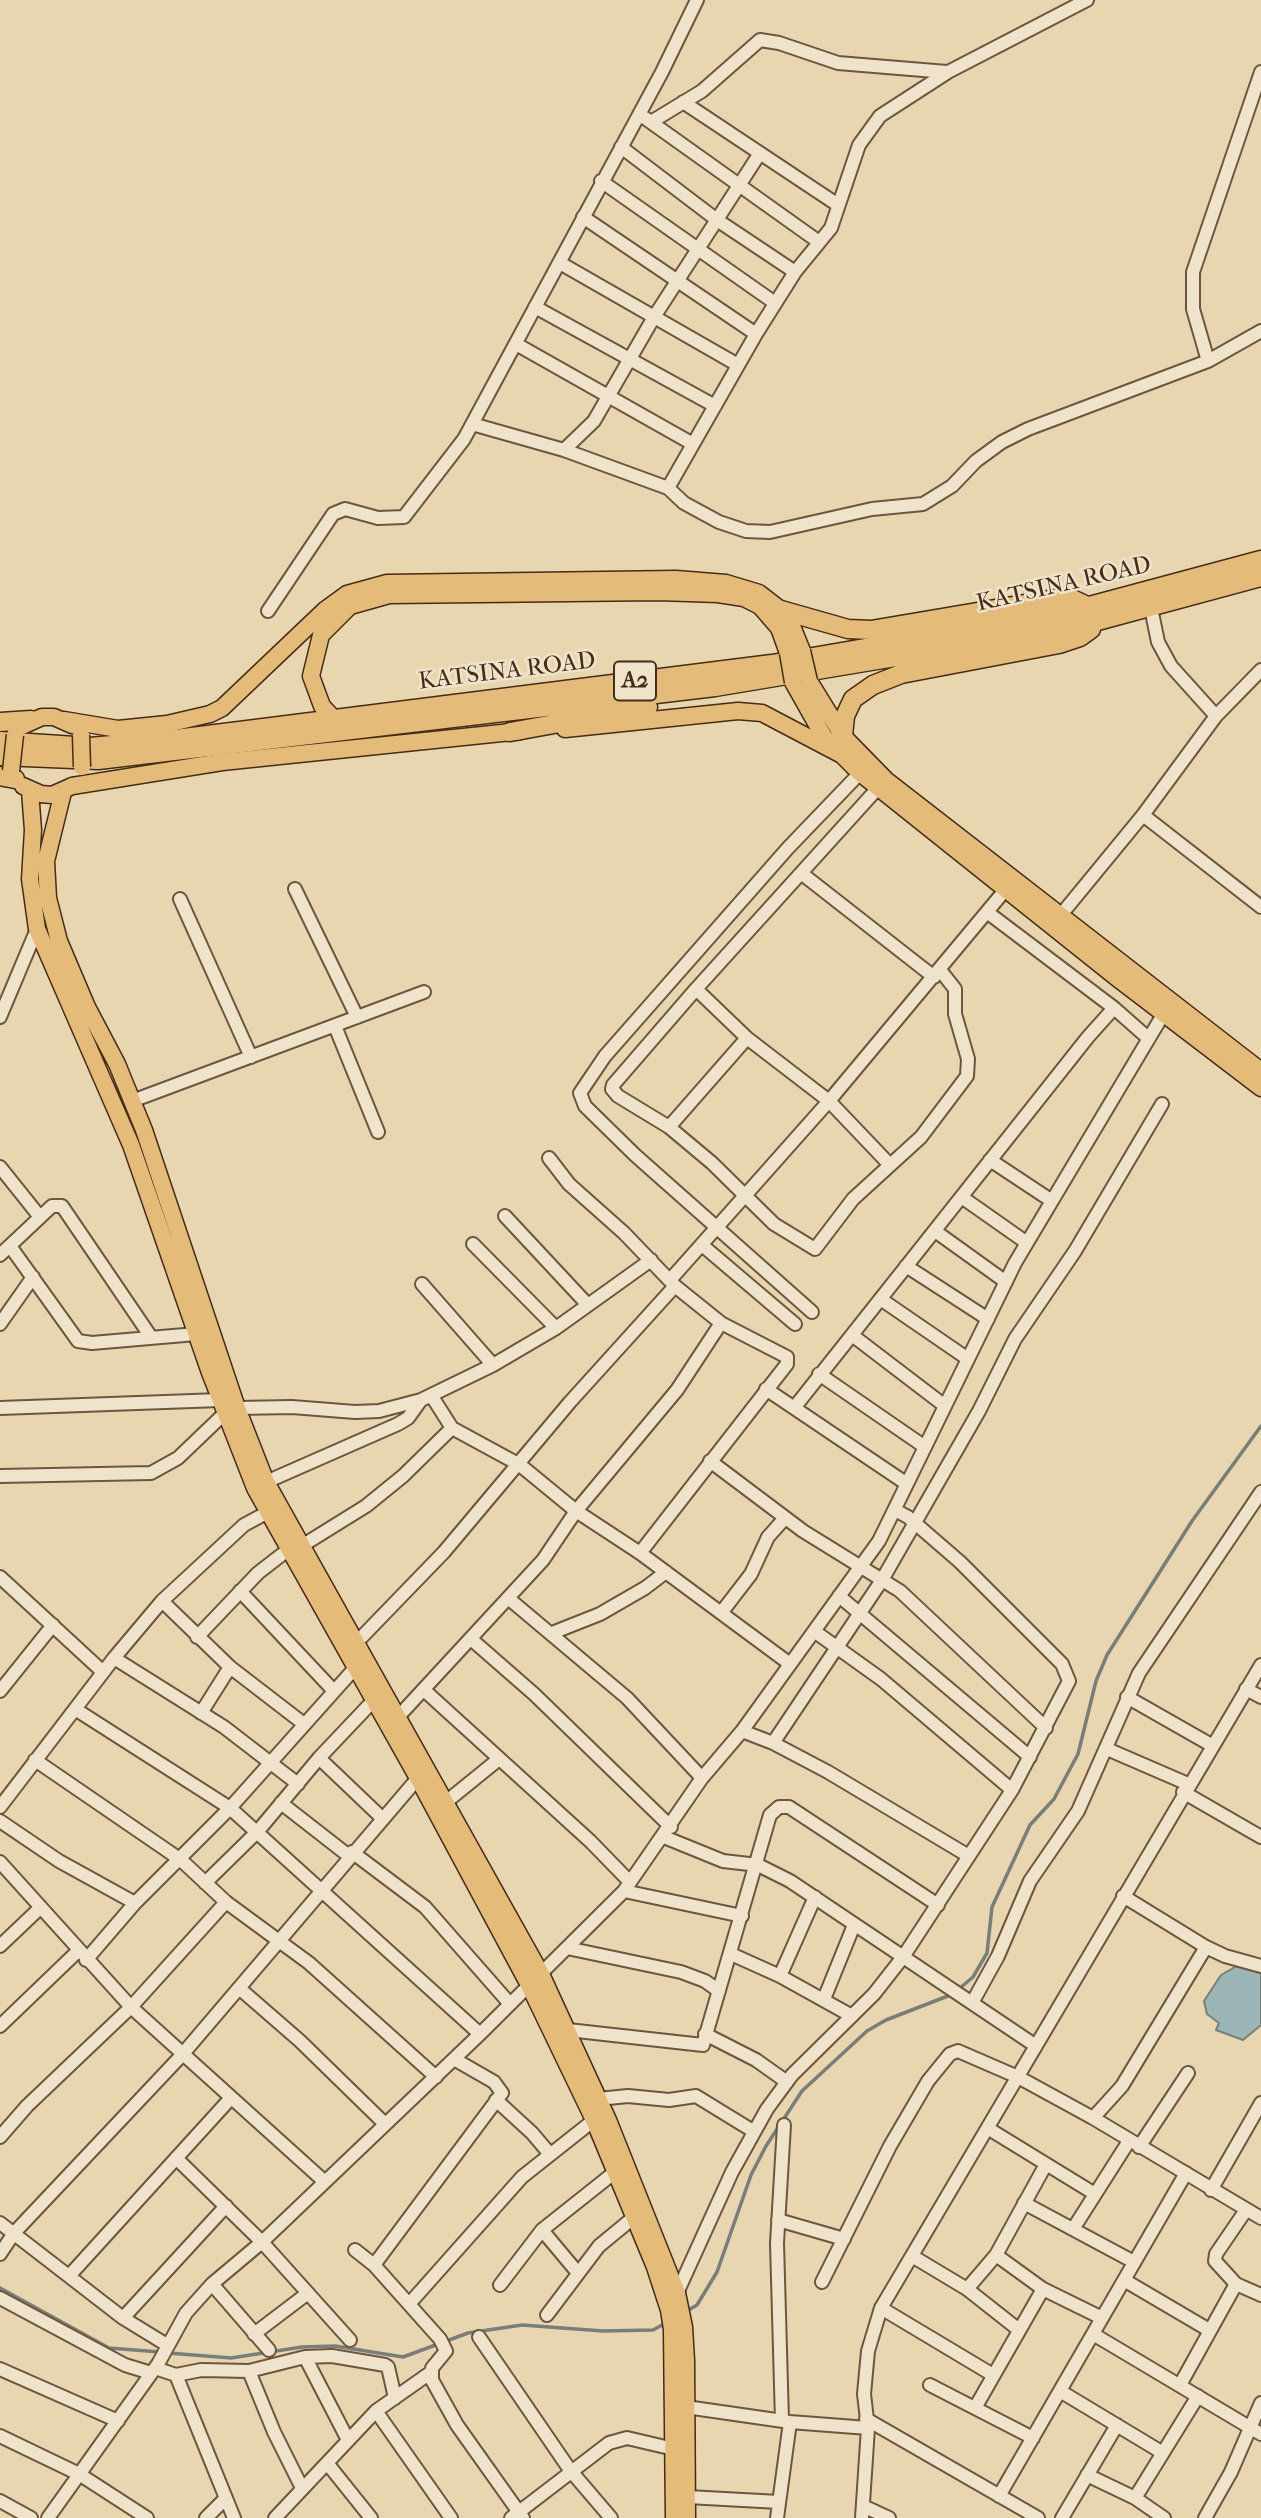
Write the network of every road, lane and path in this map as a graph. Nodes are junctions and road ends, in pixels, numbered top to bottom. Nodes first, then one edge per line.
1 (697, 0) edge
2 (1087, 0) edge
3 (948, 72) junction
4 (1261, 72) edge
5 (683, 102) junction
6 (639, 113) junction
7 (651, 122) junction
8 (621, 147) junction
9 (760, 153) junction
10 (601, 181) junction
11 (741, 186) junction
12 (838, 205) junction
13 (583, 217) junction
14 (717, 220) junction
15 (819, 242) junction
16 (697, 251) junction
17 (560, 263) junction
18 (795, 272) junction
19 (676, 282) junction
20 (775, 303) junction
21 (535, 307) junction
22 (653, 317) junction
23 (1261, 331) edge
24 (756, 334) junction
25 (516, 344) junction
26 (629, 359) junction
27 (1208, 361) junction
28 (738, 365) junction
29 (608, 396) junction
30 (715, 406) junction
31 (472, 424) junction
32 (693, 444) junction
33 (564, 450) junction
34 (668, 488) junction
35 (1261, 560) edge
36 (1261, 577) edge
37 (1089, 607) junction
38 (1151, 608) junction
39 (781, 610) junction
40 (268, 611) dead end
41 (1103, 620) junction
42 (795, 652) junction
43 (1261, 670) edge
44 (764, 679) junction
45 (801, 681) junction
46 (1216, 716) junction
47 (333, 718) junction
48 (32, 720) junction
49 (64, 720) junction
50 (0, 723) edge
51 (510, 732) junction
52 (843, 736) junction
53 (7, 738) edge
54 (840, 754) junction
55 (0, 756) edge
56 (860, 773) junction
57 (9, 775) edge
58 (878, 788) junction
59 (67, 789) junction
60 (30, 791) junction
61 (1143, 815) junction
62 (801, 873) junction
63 (295, 889) dead end
64 (1006, 889) junction
65 (180, 899) dead end
66 (1261, 906) edge
67 (987, 912) junction
68 (1060, 916) junction
69 (37, 929) junction
70 (937, 974) junction
71 (696, 989) junction
72 (425, 992) dead end
73 (657, 998) junction
74 (1114, 1008) junction
75 (1167, 1008) junction
76 (676, 1013) junction
77 (0, 1017) edge
78 (357, 1017) junction
79 (335, 1026) junction
80 (747, 1038) junction
81 (1148, 1038) junction
82 (251, 1057) junction
83 (1261, 1071) edge
84 (1261, 1088) edge
85 (132, 1101) junction
86 (828, 1101) junction
87 (1162, 1104) dead end
88 (669, 1127) junction
89 (378, 1132) dead end
90 (549, 1158) dead end
91 (990, 1160) junction
92 (890, 1165) junction
93 (2, 1175) edge
94 (744, 1194) junction
95 (963, 1198) junction
96 (1052, 1201) junction
97 (505, 1216) dead end
98 (40, 1217) junction
99 (716, 1226) junction
100 (935, 1231) junction
101 (1027, 1243) junction
102 (473, 1244) dead end
103 (702, 1245) junction
104 (5, 1250) edge
105 (651, 1260) junction
106 (906, 1266) junction
107 (33, 1277) junction
108 (1006, 1282) junction
109 (673, 1283) junction
110 (422, 1284) dead end
111 (882, 1300) junction
112 (587, 1304) junction
113 (813, 1312) dead end
114 (988, 1319) junction
115 (721, 1323) junction
116 (0, 1324) edge
117 (795, 1324) dead end
118 (555, 1328) junction
119 (196, 1334) junction
120 (852, 1335) junction
121 (151, 1337) junction
122 (968, 1359) junction
123 (493, 1365) junction
124 (819, 1374) junction
125 (766, 1389) junction
126 (426, 1398) junction
127 (945, 1406) junction
128 (228, 1407) junction
129 (0, 1408) edge
130 (794, 1408) junction
131 (370, 1411) junction
132 (452, 1428) junction
133 (375, 1432) junction
134 (925, 1447) junction
135 (710, 1461) junction
136 (520, 1465) junction
137 (0, 1476) edge
138 (265, 1482) junction
139 (907, 1484) junction
140 (1261, 1492) edge
141 (895, 1510) junction
142 (576, 1511) junction
143 (268, 1512) junction
144 (785, 1518) junction
145 (916, 1524) junction
146 (295, 1548) junction
147 (640, 1553) junction
148 (860, 1567) junction
149 (666, 1572) junction
150 (882, 1580) junction
151 (1, 1581) edge
152 (240, 1591) junction
153 (839, 1596) junction
154 (508, 1598) junction
155 (162, 1601) junction
156 (721, 1613) junction
157 (860, 1613) junction
158 (53, 1625) junction
159 (814, 1631) junction
160 (552, 1633) junction
161 (197, 1637) junction
162 (471, 1639) junction
163 (356, 1643) junction
164 (836, 1646) junction
165 (114, 1658) junction
166 (790, 1664) junction
167 (1261, 1665) edge
168 (230, 1667) junction
169 (355, 1668) junction
170 (103, 1672) junction
171 (1246, 1689) junction
172 (333, 1690) junction
173 (424, 1690) junction
174 (0, 1691) edge
175 (1128, 1698) junction
176 (1261, 1698) edge
177 (373, 1701) junction
178 (75, 1709) junction
179 (201, 1713) junction
180 (397, 1717) junction
181 (304, 1724) junction
182 (1046, 1728) junction
183 (742, 1731) junction
184 (773, 1743) junction
185 (1213, 1746) junction
186 (1107, 1749) junction
187 (1030, 1757) junction
188 (319, 1758) junction
189 (499, 1759) junction
190 (34, 1760) junction
191 (270, 1761) junction
192 (418, 1777) junction
193 (702, 1777) junction
194 (298, 1784) junction
195 (1185, 1788) junction
196 (1012, 1790) junction
197 (446, 1802) junction
198 (281, 1803) junction
199 (0, 1807) edge
200 (230, 1808) junction
201 (382, 1818) junction
202 (0, 1821) edge
203 (258, 1831) junction
204 (667, 1832) junction
205 (1261, 1837) edge
206 (351, 1854) junction
207 (967, 1855) junction
208 (181, 1860) junction
209 (0, 1862) edge
210 (758, 1865) junction
211 (205, 1883) junction
212 (627, 1887) junction
213 (321, 1890) junction
214 (1123, 1896) junction
215 (814, 1897) junction
216 (226, 1902) junction
217 (135, 1903) junction
218 (938, 1905) junction
219 (40, 1908) junction
220 (742, 1916) junction
221 (855, 1924) junction
222 (277, 1941) junction
223 (0, 1946) edge
224 (1206, 1947) junction
225 (566, 1948) junction
226 (731, 1954) junction
227 (82, 1956) junction
228 (902, 1957) junction
229 (1261, 1966) edge
230 (780, 1976) junction
231 (535, 1979) junction
232 (239, 1988) junction
233 (719, 1991) junction
234 (962, 1997) junction
235 (824, 1999) junction
236 (510, 2004) junction
237 (0, 2007) edge
238 (131, 2007) junction
239 (10, 2016) junction
240 (852, 2016) junction
241 (0, 2026) edge
242 (568, 2030) junction
243 (480, 2034) junction
244 (705, 2034) junction
245 (1036, 2046) junction
246 (181, 2056) junction
247 (454, 2059) junction
248 (1188, 2073) dead end
249 (436, 2077) junction
250 (1018, 2077) junction
251 (787, 2082) junction
252 (230, 2099) junction
253 (598, 2099) junction
254 (496, 2100) junction
255 (1261, 2103) edge
256 (1093, 2118) junction
257 (594, 2120) junction
258 (384, 2123) junction
259 (784, 2125) dead end
260 (989, 2129) junction
261 (753, 2131) junction
262 (0, 2137) edge
263 (1134, 2144) junction
264 (550, 2153) junction
265 (176, 2158) junction
266 (1045, 2165) junction
267 (615, 2172) junction
268 (1186, 2173) junction
269 (325, 2182) junction
270 (1211, 2190) junction
271 (1095, 2194) junction
272 (1024, 2203) junction
273 (226, 2206) junction
274 (1246, 2210) junction
275 (633, 2218) junction
276 (1261, 2218) edge
277 (779, 2220) junction
278 (0, 2223) edge
279 (1073, 2229) junction
280 (542, 2230) junction
281 (14, 2233) junction
282 (844, 2239) junction
283 (262, 2242) junction
284 (355, 2250) dead end
285 (0, 2254) edge
286 (996, 2255) junction
287 (912, 2256) junction
288 (1134, 2262) junction
289 (374, 2266) junction
290 (578, 2273) junction
291 (69, 2276) junction
292 (1124, 2280) junction
293 (822, 2282) dead end
294 (212, 2284) junction
295 (1236, 2284) junction
296 (500, 2285) dead end
297 (967, 2288) junction
298 (1043, 2289) junction
299 (308, 2293) junction
300 (1261, 2295) edge
301 (0, 2298) edge
302 (410, 2303) junction
303 (676, 2304) junction
304 (881, 2308) junction
305 (547, 2315) dead end
306 (123, 2318) junction
307 (1102, 2318) junction
308 (678, 2328) junction
309 (1019, 2330) junction
310 (1209, 2330) junction
311 (254, 2334) junction
312 (1093, 2334) junction
313 (479, 2337) dead end
314 (350, 2340) dead end
315 (167, 2346) junction
316 (270, 2350) dead end
317 (306, 2357) junction
318 (155, 2368) junction
319 (0, 2369) edge
320 (249, 2371) junction
321 (430, 2373) junction
322 (176, 2375) junction
323 (993, 2375) junction
324 (930, 2385) dead end
325 (1180, 2385) junction
326 (1060, 2391) junction
327 (1198, 2396) junction
328 (395, 2398) junction
329 (1261, 2403) edge
330 (686, 2407) junction
331 (975, 2408) junction
332 (376, 2411) junction
333 (118, 2421) junction
334 (786, 2421) junction
335 (867, 2423) junction
336 (1117, 2425) junction
337 (1256, 2431) edge
338 (0, 2435) edge
339 (1033, 2438) junction
340 (348, 2440) junction
341 (674, 2449) junction
342 (1163, 2453) junction
343 (327, 2463) junction
344 (570, 2470) junction
345 (79, 2474) junction
346 (1087, 2475) junction
347 (302, 2488) junction
348 (999, 2496) junction
349 (688, 2497) junction
350 (226, 2498) junction
351 (1135, 2498) junction
352 (0, 2501) edge
353 (779, 2502) junction
354 (1014, 2505) junction
355 (286, 2506) junction
356 (862, 2512) edge
357 (517, 2516) edge
358 (31, 2518) edge
359 (48, 2518) edge
360 (147, 2518) edge
361 (206, 2518) edge
362 (234, 2518) edge
363 (275, 2518) edge
364 (294, 2518) edge
365 (370, 2518) edge
366 (451, 2518) edge
367 (611, 2518) edge
368 (674, 2518) edge
369 (687, 2518) edge
370 (777, 2518) edge
371 (888, 2518) edge
372 (1007, 2518) edge
373 (1038, 2518) edge
374 (1062, 2518) edge
375 (1164, 2518) edge
376 (1205, 2518) edge

1 - 6 street
2 - 3 street
3 - 5 street
3 - 12 street
4 - 27 street
5 - 7 street
5 - 9 street
6 - 7 street
6 - 8 street
7 - 11 street
8 - 10 street
8 - 14 street
9 - 11 street
9 - 12 street
10 - 13 street
10 - 16 street
11 - 14 street
11 - 15 street
12 - 15 street
13 - 17 street
13 - 19 street
14 - 16 street
14 - 18 street
15 - 18 street
16 - 19 street
16 - 20 street
17 - 21 street
17 - 22 street
18 - 20 street
19 - 22 street
19 - 24 street
20 - 24 street
21 - 25 street
21 - 26 street
22 - 26 street
22 - 28 street
23 - 27 street
24 - 28 street
25 - 29 street
25 - 31 street
26 - 29 street
26 - 30 street
27 - 34 street
28 - 30 street
29 - 32 street
29 - 33 street
30 - 32 street
31 - 33 street
31 - 40 street
32 - 34 street
33 - 34 street
35 - 37 highway, KATSINA ROAD / A2
36 - 38 highway, KATSINA ROAD / A2
37 - 39 highway
37 - 47 highway, KATSINA ROAD / A2
38 - 41 highway, KATSINA ROAD / A2
38 - 46 street
39 - 42 main road
39 - 49 main road
41 - 44 highway, KATSINA ROAD / A2
41 - 52 highway
42 - 45 main road, bridge
42 - 47 main road
43 - 46 street
44 - 51 highway
44 - 55 highway, KATSINA ROAD / A2
45 - 52 main road
45 - 54 main road
46 - 61 street
47 - 53 highway, KATSINA ROAD / A2
48 - 49 main road
48 - 50 highway
48 - 53 main road
49 - 59 main road, bridge
51 - 54 main road
51 - 59 main road
52 - 68 main road
53 - 57 main road, bridge
54 - 56 main road
56 - 58 main road
56 - 73 street
57 - 60 main road
58 - 62 street
58 - 64 main road
59 - 60 main road
59 - 85 main road
60 - 69 main road
61 - 66 street
61 - 68 street
62 - 70 street
62 - 71 street
63 - 78 street
64 - 67 street
64 - 75 main road
65 - 82 street
67 - 70 street
67 - 74 street
68 - 75 main road
69 - 77 street
69 - 119 main road
70 - 86 street
70 - 92 street
71 - 76 street
71 - 80 street
72 - 78 street
73 - 76 street
73 - 99 street
74 - 81 street
74 - 91 street
75 - 81 street
75 - 83 main road
75 - 84 main road
76 - 88 street
78 - 79 street
79 - 82 street
79 - 89 street
80 - 86 street
80 - 88 street
81 - 96 street
82 - 85 street
85 - 128 main road
86 - 92 street
86 - 94 street
87 - 145 street
88 - 94 street
90 - 105 street
91 - 95 street
91 - 96 street
92 - 94 street
93 - 98 street
94 - 99 street
95 - 100 street
95 - 101 street
96 - 101 street
97 - 112 street
98 - 104 street
98 - 121 street
99 - 103 street
99 - 113 street
100 - 106 street
100 - 108 street
101 - 108 street
102 - 118 street
103 - 109 street
103 - 117 street
104 - 107 street
105 - 109 street
105 - 112 street
106 - 111 street
106 - 114 street
107 - 116 street
107 - 121 street
108 - 114 street
109 - 115 street
109 - 136 street
110 - 123 street
111 - 120 street
111 - 122 street
112 - 118 street
114 - 122 street
115 - 125 street
115 - 142 street
118 - 123 street
119 - 121 street
119 - 128 main road
120 - 124 street
120 - 127 street
122 - 127 street
123 - 126 street
124 - 130 street
124 - 134 street
125 - 130 street
125 - 135 street
126 - 131 street
126 - 132 street
126 - 133 street
127 - 134 street
128 - 129 street
128 - 131 street
128 - 137 street
128 - 138 main road
128 - 143 main road
130 - 139 street
131 - 133 street
132 - 136 street
132 - 146 street
133 - 138 street
134 - 139 street
135 - 144 street
135 - 147 street
136 - 142 street
136 - 163 street
138 - 146 main road
139 - 141 street
140 - 175 street
141 - 145 street
141 - 148 street
142 - 147 street
142 - 154 street
143 - 146 main road
143 - 155 street
144 - 148 street
144 - 156 street
145 - 150 street
145 - 182 street
146 - 152 street
146 - 163 main road
146 - 169 main road
147 - 149 street
148 - 150 street
148 - 153 street
149 - 156 street
149 - 160 street
150 - 157 street
150 - 182 street
151 - 158 street
152 - 161 street
152 - 172 street
153 - 157 street
153 - 159 street
154 - 160 street
154 - 162 street
155 - 161 street
155 - 165 street
156 - 166 street
157 - 164 street
157 - 187 street
158 - 170 street
158 - 174 street
159 - 164 street
159 - 166 street
160 - 193 street
161 - 168 street
162 - 173 street
162 - 204 street
163 - 180 main road
164 - 184 street
164 - 196 street
165 - 170 street
165 - 179 street
166 - 183 street
167 - 171 street
168 - 179 street
168 - 181 street
169 - 172 street
169 - 177 main road
170 - 178 street
171 - 176 street
171 - 185 street
172 - 181 street
173 - 180 street
173 - 189 street
175 - 185 street
175 - 186 street
177 - 188 street
177 - 192 main road
178 - 190 street
178 - 200 street
179 - 191 street
180 - 197 main road
181 - 191 street
182 - 187 street
183 - 184 street
183 - 193 street
184 - 207 street
185 - 195 street
186 - 195 street
186 - 234 street
187 - 196 street
188 - 194 street
188 - 201 street
189 - 197 street
189 - 212 street
190 - 199 street
190 - 208 street
191 - 194 street
191 - 200 street
192 - 201 street
192 - 231 main road
193 - 204 street
194 - 198 street
195 - 205 street
195 - 214 street
196 - 207 street
197 - 231 main road
198 - 203 street
198 - 206 street
200 - 203 street
200 - 208 street
201 - 206 street
202 - 217 street
203 - 211 street
203 - 213 street
204 - 210 street
204 - 212 street
206 - 213 street
206 - 236 street
207 - 218 street
208 - 211 street
208 - 217 street
209 - 219 street
210 - 215 street
210 - 218 street
210 - 220 street
211 - 216 street
212 - 220 street
212 - 225 street
213 - 222 street
213 - 243 street
214 - 224 street
214 - 245 street
215 - 221 street
215 - 230 street
216 - 222 street
216 - 238 street
217 - 227 street
218 - 228 street
219 - 223 street
219 - 227 street
220 - 226 street
221 - 228 street
221 - 235 street
222 - 232 street
222 - 249 street
224 - 229 street
224 - 256 street
225 - 231 street
225 - 233 street
226 - 230 street
226 - 233 street
227 - 238 street
227 - 239 street
228 - 234 street
228 - 240 street
230 - 235 street
231 - 236 street
231 - 242 main road
231 - 257 main road
232 - 246 street
232 - 258 street
233 - 244 street
234 - 245 street
235 - 240 street
236 - 243 street
237 - 239 street
238 - 246 street
238 - 262 street
239 - 241 street
240 - 251 street
242 - 244 street
242 - 253 main road
243 - 247 street
244 - 251 street
245 - 250 street
246 - 252 street
246 - 281 street
247 - 249 street
247 - 254 street
248 - 263 street
249 - 258 street
250 - 256 street
250 - 260 street
250 - 282 street
251 - 261 street
252 - 265 street
252 - 269 street
253 - 261 street
253 - 303 main road
254 - 264 street
254 - 289 street
255 - 270 street
256 - 263 street
257 - 264 street
257 - 267 main road
258 - 269 street
259 - 277 street
260 - 266 street
260 - 287 street
261 - 303 street
263 - 268 street
263 - 271 street
264 - 302 street
265 - 273 street
265 - 291 street
266 - 271 street
266 - 272 street
267 - 275 main road
267 - 280 street
268 - 270 street
268 - 288 street
269 - 283 street
270 - 274 street
271 - 279 street
272 - 279 street
272 - 286 street
273 - 283 street
273 - 306 street
274 - 276 street
274 - 295 street
275 - 290 street
275 - 303 main road
277 - 282 street
277 - 334 street
278 - 281 street
279 - 288 street
280 - 290 street
280 - 296 street
281 - 285 street
281 - 291 street
282 - 293 street
283 - 294 street
283 - 299 street
284 - 289 street
286 - 297 street
286 - 298 street
287 - 297 street
287 - 304 street
288 - 292 street
289 - 302 street
290 - 305 street
291 - 306 street
292 - 307 street
292 - 310 street
294 - 311 street
294 - 315 street
295 - 300 street
295 - 310 street
297 - 309 street
298 - 307 street
298 - 309 street
299 - 311 street
299 - 314 street
301 - 318 street
302 - 321 street
303 - 308 main road
304 - 323 street
304 - 335 street
306 - 315 street
307 - 312 street
308 - 330 main road
308 - 341 main road
309 - 323 street
310 - 325 street
311 - 316 street
312 - 325 street
312 - 326 street
313 - 344 street
315 - 318 street
317 - 320 street
317 - 328 street
317 - 340 street
318 - 322 street
318 - 333 street
319 - 333 street
320 - 322 street
320 - 347 street
321 - 328 street
321 - 357 street
322 - 350 street
323 - 331 street
324 - 331 street
325 - 327 street
326 - 336 street
326 - 339 street
327 - 337 street
327 - 342 street
328 - 332 street
329 - 337 street
330 - 334 street
330 - 349 main road
331 - 339 street
332 - 340 street
332 - 366 street
333 - 345 street
334 - 335 street
334 - 353 street
335 - 348 street
335 - 356 street
336 - 342 street
336 - 346 street
337 - 376 street
338 - 345 street
339 - 348 street
340 - 343 street
341 - 344 street
341 - 368 main road
342 - 351 street
343 - 347 street
343 - 365 street
344 - 357 street
344 - 367 street
345 - 359 street
345 - 360 street
346 - 351 street
346 - 374 street
347 - 355 street
348 - 354 street
349 - 353 street
349 - 369 main road
350 - 361 street
350 - 362 street
351 - 375 street
352 - 358 street
353 - 370 street
354 - 372 street
354 - 373 street
355 - 363 street
355 - 364 street
356 - 371 street

